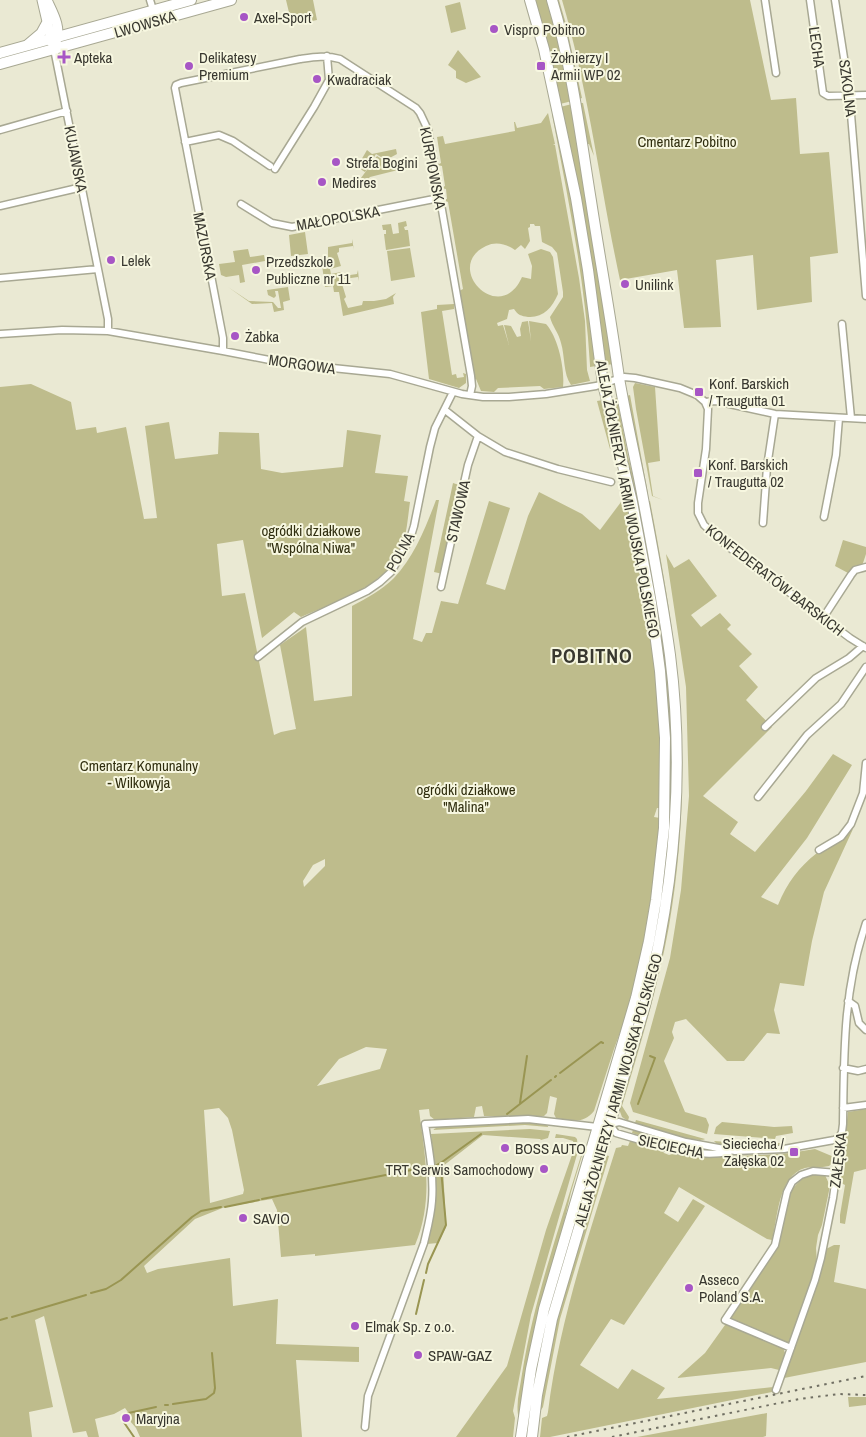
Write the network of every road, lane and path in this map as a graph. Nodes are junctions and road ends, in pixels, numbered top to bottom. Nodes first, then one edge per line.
1 (42, 0) edge
2 (47, 0) edge
3 (150, 0) edge
4 (191, 0) edge
5 (231, 0) edge
6 (530, 0) edge
7 (552, 0) edge
8 (765, 0) edge
9 (810, 0) edge
10 (836, 0) edge
11 (153, 11) junction
12 (160, 20) junction
13 (47, 22) junction
14 (57, 24) junction
15 (75, 33) junction
16 (54, 42) junction
17 (25, 46) junction
18 (0, 53) edge
19 (326, 56) junction
20 (0, 64) edge
21 (776, 73) dead end
22 (176, 85) joint
23 (849, 94) junction
24 (866, 95) edge
25 (67, 112) junction
26 (0, 130) edge
27 (185, 142) junction
28 (82, 187) junction
29 (439, 198) junction
30 (241, 204) dead end
31 (0, 206) edge
32 (98, 269) junction
33 (0, 278) edge
34 (866, 296) edge
35 (842, 324) dead end
36 (108, 331) junction
37 (0, 334) edge
38 (223, 350) junction
39 (619, 378) junction
40 (603, 384) junction
41 (453, 392) junction
42 (470, 396) junction
43 (705, 402) junction
44 (445, 410) junction
45 (775, 414) junction
46 (839, 418) junction
47 (850, 418) junction
48 (866, 419) edge
49 (478, 436) junction
50 (611, 482) dead end
51 (824, 516) dead end
52 (763, 523) dead end
53 (866, 567) edge
54 (441, 587) dead end
55 (823, 618) junction
56 (865, 647) edge
57 (258, 657) dead end
58 (866, 667) edge
59 (765, 726) dead end
60 (866, 763) edge
61 (758, 797) dead end
62 (819, 850) dead end
63 (866, 923) edge
64 (858, 950) junction
65 (866, 955) edge
66 (848, 1001) junction
67 (866, 1030) edge
68 (843, 1068) junction
69 (866, 1069) edge
70 (866, 1105) edge
71 (843, 1108) junction
72 (610, 1125) junction
73 (597, 1128) junction
74 (839, 1138) junction
75 (735, 1151) junction
76 (837, 1173) junction
77 (791, 1348) junction
78 (776, 1390) dead end
79 (364, 1427) dead end
80 (521, 1437) edge
81 (532, 1437) edge

1 - 13 street
2 - 14 street
3 - 11 street
4 - 11 main road, LWOWSKA
5 - 12 main road, LWOWSKA
6 - 40 main road, ALEJA ŻOŁNIERZY I ARMII WOJSKA POLSKIEGO
7 - 39 main road, ALEJA ŻOŁNIERZY I ARMII WOJSKA POLSKIEGO
8 - 21 street
9 - 23 street, LECHA
10 - 23 street, SZKOLNA
11 - 12 street
11 - 15 main road, LWOWSKA
12 - 16 main road, LWOWSKA
13 - 16 street
13 - 17 street, LWOWSKA
14 - 15 street
14 - 16 street
15 - 16 main road, LWOWSKA
16 - 17 main road, LWOWSKA
16 - 20 main road, LWOWSKA
16 - 25 street, KUJAWSKA
17 - 18 main road, LWOWSKA
19 - 22 street, KURPIOWSKA
19 - 27 street
19 - 29 street, KURPIOWSKA
22 - 27 street, MAZURSKA
23 - 24 street
23 - 34 street, SZKOLNA
25 - 26 street
25 - 28 street, KUJAWSKA
27 - 38 street, MAZURSKA
28 - 31 street
28 - 32 street, KUJAWSKA
29 - 30 street, MAŁOPOLSKA
29 - 42 street, KURPIOWSKA
32 - 33 street
32 - 36 street, KUJAWSKA
35 - 47 street
36 - 37 street, MORGOWA
36 - 38 street, MORGOWA
38 - 41 street, MORGOWA
39 - 40 street
39 - 43 street
39 - 72 main road, ALEJA ŻOŁNIERZY I ARMII WOJSKA POLSKIEGO
40 - 42 street, MORGOWA
40 - 73 main road, ALEJA ŻOŁNIERZY I ARMII WOJSKA POLSKIEGO
41 - 42 street, MORGOWA
41 - 44 street, POLNA
43 - 45 street
43 - 55 street, KONFEDERATÓW BARSKICH
44 - 49 street
44 - 57 street, POLNA
45 - 46 street
45 - 52 street
46 - 47 street
46 - 51 street
47 - 48 street
49 - 50 street
49 - 54 street, STAWOWA
53 - 55 street
55 - 56 street, KONFEDERATÓW BARSKICH
56 - 59 street
58 - 61 street
60 - 62 street
63 - 64 street, ZAŁĘSKA
64 - 65 street
64 - 66 street, ZAŁĘSKA
66 - 67 street
66 - 68 street, ZAŁĘSKA
68 - 69 street
68 - 71 street, ZAŁĘSKA
70 - 71 street
71 - 74 street, ZAŁĘSKA
72 - 73 street, SIECIECHA
72 - 75 street, SIECIECHA
72 - 75 street, SIECIECHA
72 - 81 main road, ALEJA ŻOŁNIERZY I ARMII WOJSKA POLSKIEGO
73 - 79 street
73 - 80 main road, ALEJA ŻOŁNIERZY I ARMII WOJSKA POLSKIEGO
74 - 75 street, SIECIECHA
74 - 76 street, ZAŁĘSKA
76 - 77 street, ZAŁĘSKA
76 - 77 street
77 - 78 street, ZAŁĘSKA

